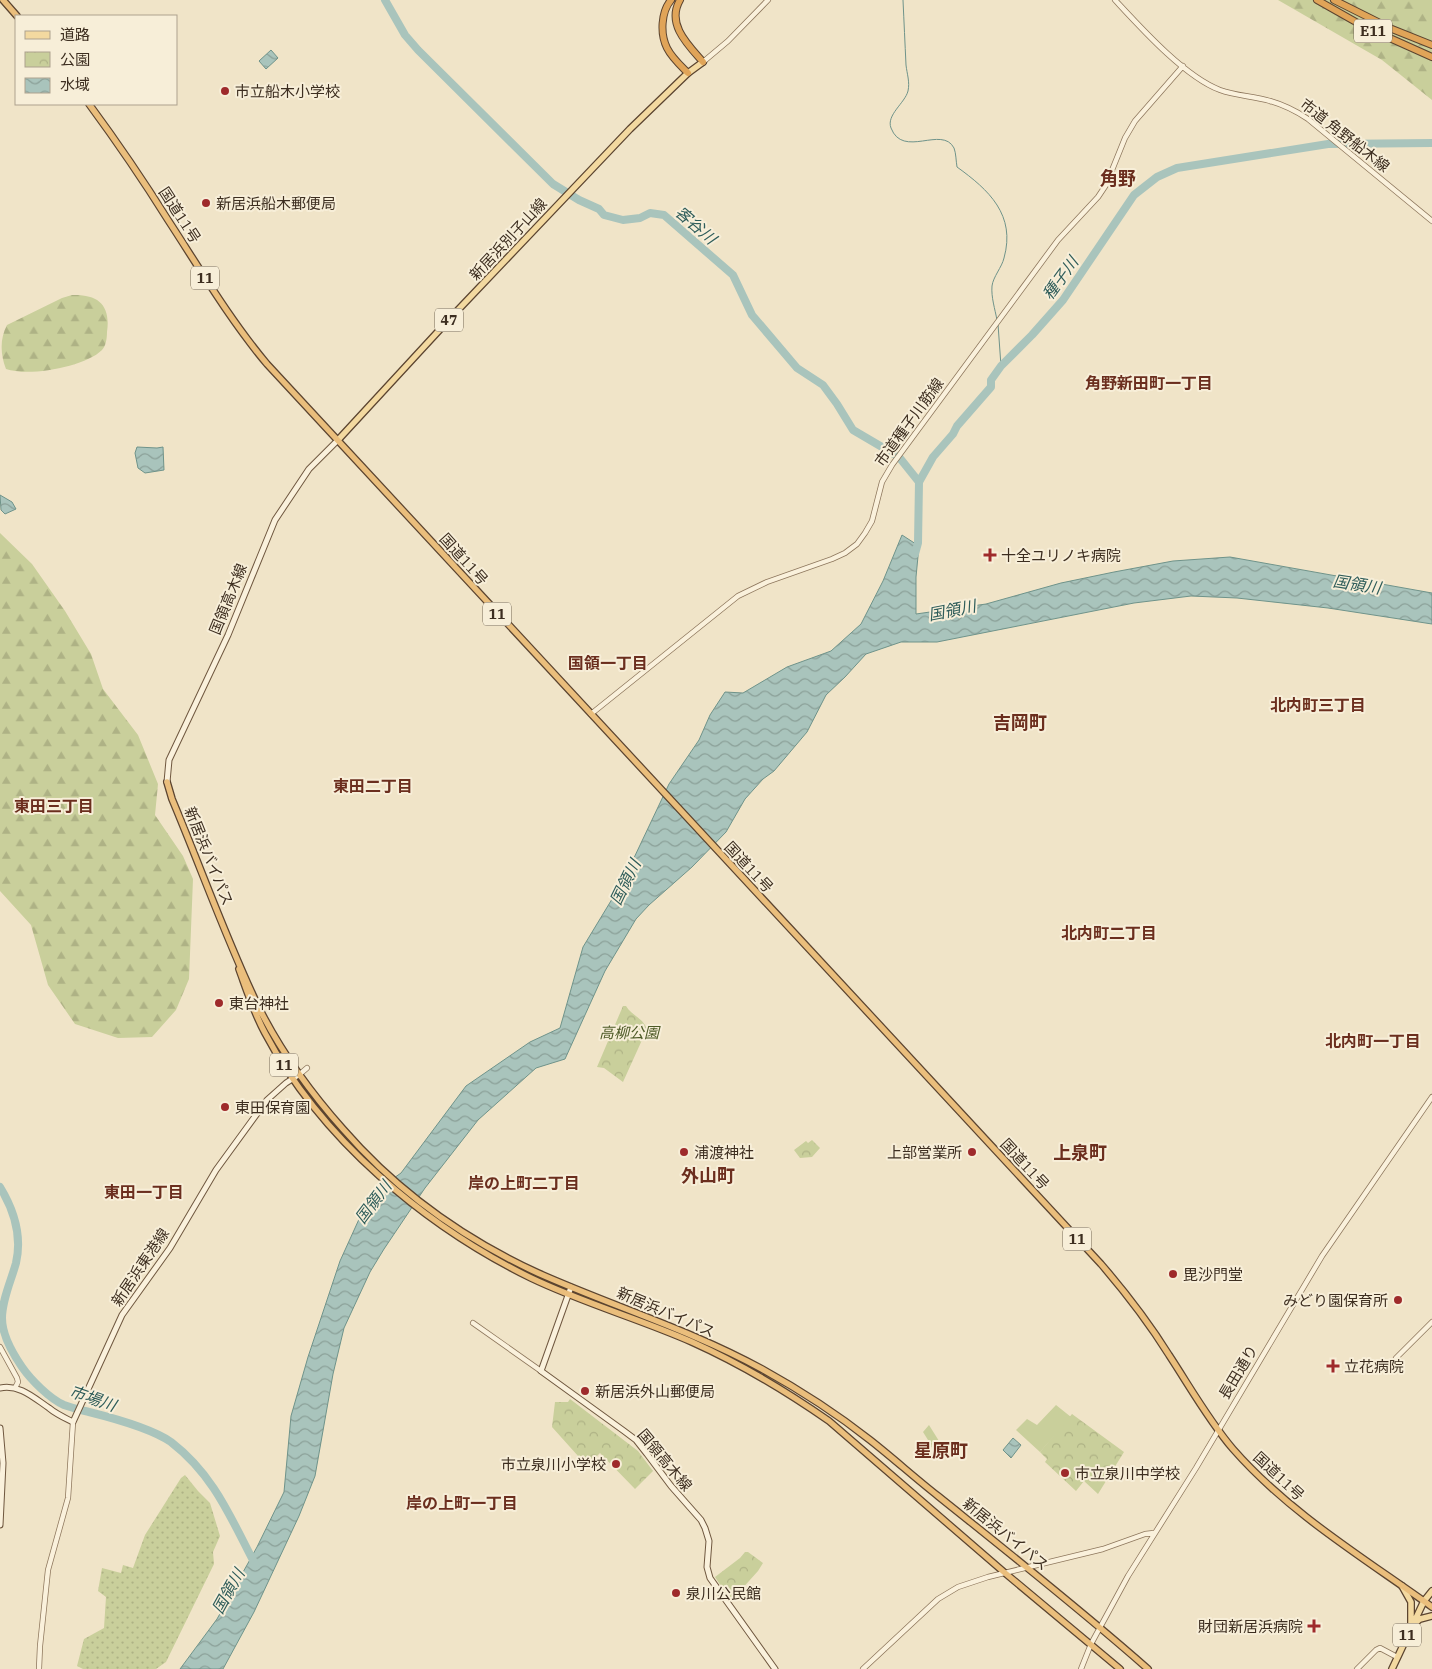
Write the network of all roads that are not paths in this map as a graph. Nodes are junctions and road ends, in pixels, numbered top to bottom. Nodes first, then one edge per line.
1 (2, 0) edge
2 (672, 0) edge
3 (680, 0) edge
4 (768, 0) edge
5 (1115, 0) edge
6 (1317, 0) edge
7 (1334, 0) edge
8 (16, 15) edge
9 (1432, 44) edge
10 (1432, 57) edge
11 (703, 62) junction
12 (1183, 66) junction
13 (688, 73) junction
14 (90, 105) edge
15 (1432, 221) edge
16 (338, 440) junction
17 (591, 714) junction
18 (167, 782) joint
19 (229, 939) junction
20 (307, 1068) dead end
21 (300, 1074) junction
22 (293, 1078) junction
23 (1432, 1097) edge
24 (375, 1167) junction
25 (440, 1220) junction
26 (571, 1286) junction
27 (569, 1294) junction
28 (473, 1322) dead end
29 (1432, 1322) edge
30 (0, 1347) edge
31 (1396, 1358) dead end
32 (541, 1371) junction
33 (0, 1388) edge
34 (15, 1388) junction
35 (74, 1420) junction
36 (0, 1428) edge
37 (1218, 1430) junction
38 (0, 1525) edge
39 (1154, 1533) junction
40 (1028, 1567) junction
41 (1005, 1573) junction
42 (1401, 1585) junction
43 (1432, 1591) edge
44 (1424, 1601) junction
45 (1432, 1607) edge
46 (1432, 1616) edge
47 (1411, 1626) junction
48 (1100, 1627) junction
49 (1091, 1644) junction
50 (1397, 1656) junction
51 (39, 1669) edge
52 (775, 1669) edge
53 (863, 1669) edge
54 (1081, 1669) edge
55 (1120, 1669) edge
56 (1148, 1669) edge
57 (1357, 1669) edge
58 (1392, 1669) edge

1 - 8 highway
2 - 13 highway
3 - 11 highway
4 - 11 street
5 - 12 street, 市道 角野船木線
6 - 10 highway, E11
7 - 9 highway, E11
11 - 13 main road, 新居浜別子山線 / 47
12 - 15 street, 市道 角野船木線
12 - 17 street, 市道種子川筋線
13 - 16 main road, 新居浜別子山線 / 47
14 - 16 highway, 国道11号 / 11
16 - 17 highway, 国道11号 / 11
16 - 18 main road, 国領高木線
17 - 37 highway, 国道11号 / 11
18 - 19 highway, 新居浜バイパス / 11
19 - 21 highway, 新居浜バイパス / 11
19 - 22 highway, 新居浜バイパス / 11
20 - 21 street
21 - 22 main road, 新居浜東港線
21 - 24 highway, 新居浜バイパス / 11
22 - 24 highway, 新居浜バイパス / 11
22 - 35 main road, 新居浜東港線
23 - 37 street, 長田通り
24 - 25 highway, 新居浜バイパス / 11
25 - 26 highway, 新居浜バイパス / 11
25 - 27 highway, 新居浜バイパス / 11
26 - 27 main road
26 - 40 highway, 新居浜バイパス / 11
27 - 32 main road
27 - 41 highway, 新居浜バイパス / 11
28 - 32 street
29 - 31 street
30 - 34 street
32 - 52 main road, 国領高木線
33 - 34 main road
34 - 35 main road
35 - 51 street
36 - 38 main road
37 - 39 street, 長田通り
37 - 42 highway, 国道11号 / 11
39 - 40 street
39 - 48 street, 長田通り
40 - 41 street
40 - 48 highway, 新居浜バイパス / 11
41 - 49 highway, 新居浜バイパス / 11
41 - 53 street
42 - 44 highway, 国道11号 / 11
42 - 47 main road
43 - 44 main road
44 - 45 highway, 国道11号 / 11
44 - 47 main road, 11
46 - 47 main road
47 - 50 main road, 11
48 - 49 street, 長田通り
48 - 56 highway, 新居浜バイパス / 11
49 - 54 street, 長田通り
49 - 55 highway, 新居浜バイパス / 11
50 - 57 street
50 - 58 main road, 11

